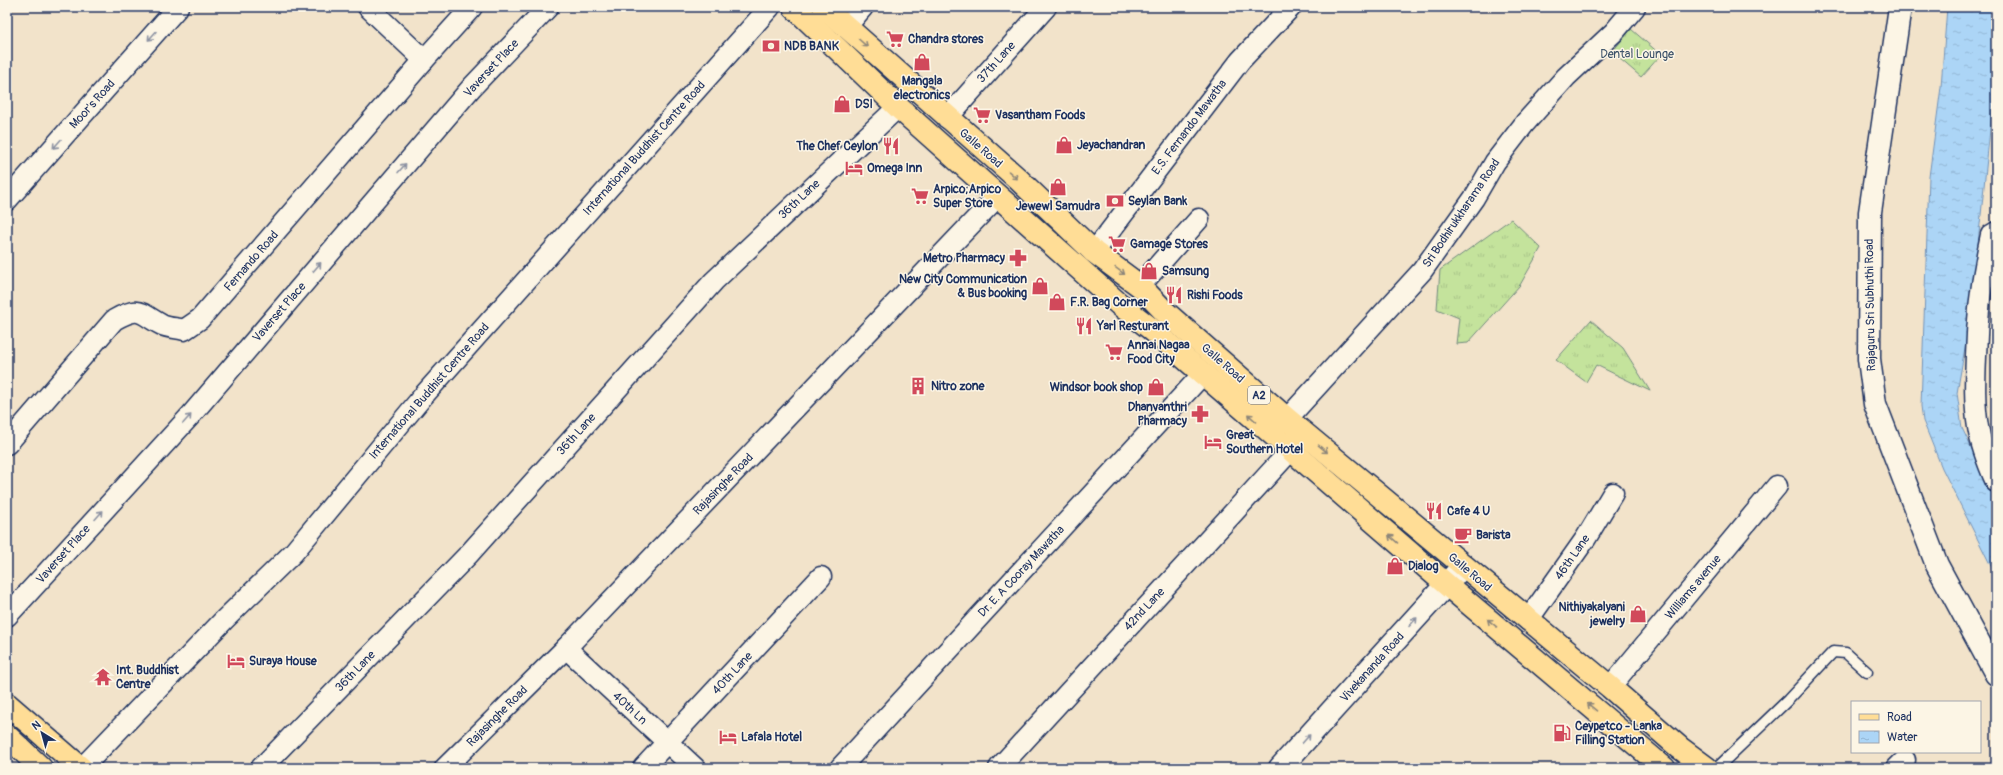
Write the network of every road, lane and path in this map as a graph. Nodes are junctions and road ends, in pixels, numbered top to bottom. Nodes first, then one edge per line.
1 (178, 7) edge
2 (368, 7) edge
3 (472, 7) edge
4 (548, 7) edge
5 (770, 7) edge
6 (794, 7) edge
7 (824, 7) edge
8 (862, 7) edge
9 (1046, 7) edge
10 (1291, 7) edge
11 (1635, 7) edge
12 (1900, 7) edge
13 (846, 27) junction
14 (424, 60) junction
15 (898, 107) junction
16 (947, 118) junction
17 (997, 197) junction
18 (7, 200) edge
19 (1199, 219) dead end
20 (1996, 232) edge
21 (1094, 252) junction
22 (1140, 286) junction
23 (1202, 375) junction
24 (1288, 420) junction
25 (7, 444) edge
26 (1290, 451) junction
27 (1996, 482) edge
28 (1777, 486) dead end
29 (1613, 493) dead end
30 (1464, 566) junction
31 (821, 577) dead end
32 (1447, 585) junction
33 (7, 616) edge
34 (1528, 620) junction
35 (566, 648) junction
36 (1867, 672) dead end
37 (1996, 674) edge
38 (1610, 687) junction
39 (7, 704) edge
40 (7, 736) edge
41 (667, 742) junction
42 (1680, 748) junction
43 (41, 768) edge
44 (81, 768) edge
45 (261, 768) edge
46 (445, 768) edge
47 (642, 768) edge
48 (695, 768) edge
49 (840, 768) edge
50 (999, 768) edge
51 (1280, 768) edge
52 (1663, 768) edge
53 (1707, 768) edge
54 (1717, 768) edge

1 -> 18 street, Moor's Road
2 - 14 street
3 - 14 street, Fernando Road
33 -> 4 street, Vaverset Place
5 - 44 street, International Buddhist Centre Road
6 - 15 main road, Galle Road / A2
7 - 13 main road, Galle Road / A2
8 - 13 street
9 - 16 street, 37th Lane
10 - 21 street, E.S. Fernando Mawatha
11 - 24 street, Sri Bodhirukkharama Road
12 - 37 street, Rajaguru Sri Subhuthi Road
13 -> 16 main road, Galle Road / A2
14 - 25 street, Fernando Road
15 - 17 main road, Galle Road / A2
15 - 45 street, 36th Lane
16 -> 21 main road, Galle Road / A2
17 - 23 main road, Galle Road / A2
17 - 35 street, Rajasinghe Road
19 - 22 street
20 - 27 street
21 -> 22 main road, Galle Road / A2
22 - 24 main road, Galle Road / A2
26 -> 23 main road, Galle Road / A2
23 - 49 street, Dr. E. A Cooray Mawatha
24 -> 30 main road, Galle Road / A2
32 -> 26 main road, Galle Road / A2
26 - 50 street, 42nd Lane
28 - 38 street, Williams avenue
29 - 34 street, 46th Lane
30 - 32 street, Vivekananda Road
30 - 34 main road, Galle Road / A2
31 - 41 street, 40th Lane
51 -> 32 street, Vivekananda Road
52 -> 32 main road, Galle Road / A2
34 - 38 main road, Galle Road / A2
35 - 41 street, 40th Ln
35 - 46 street, Rajasinghe Road
36 - 54 lane
38 - 42 main road, Galle Road / A2
39 - 44 main road
40 - 43 main road
41 - 47 street, 40th Lane
41 - 48 street, 40th Ln
42 - 52 street
42 - 53 main road, Galle Road / A2

